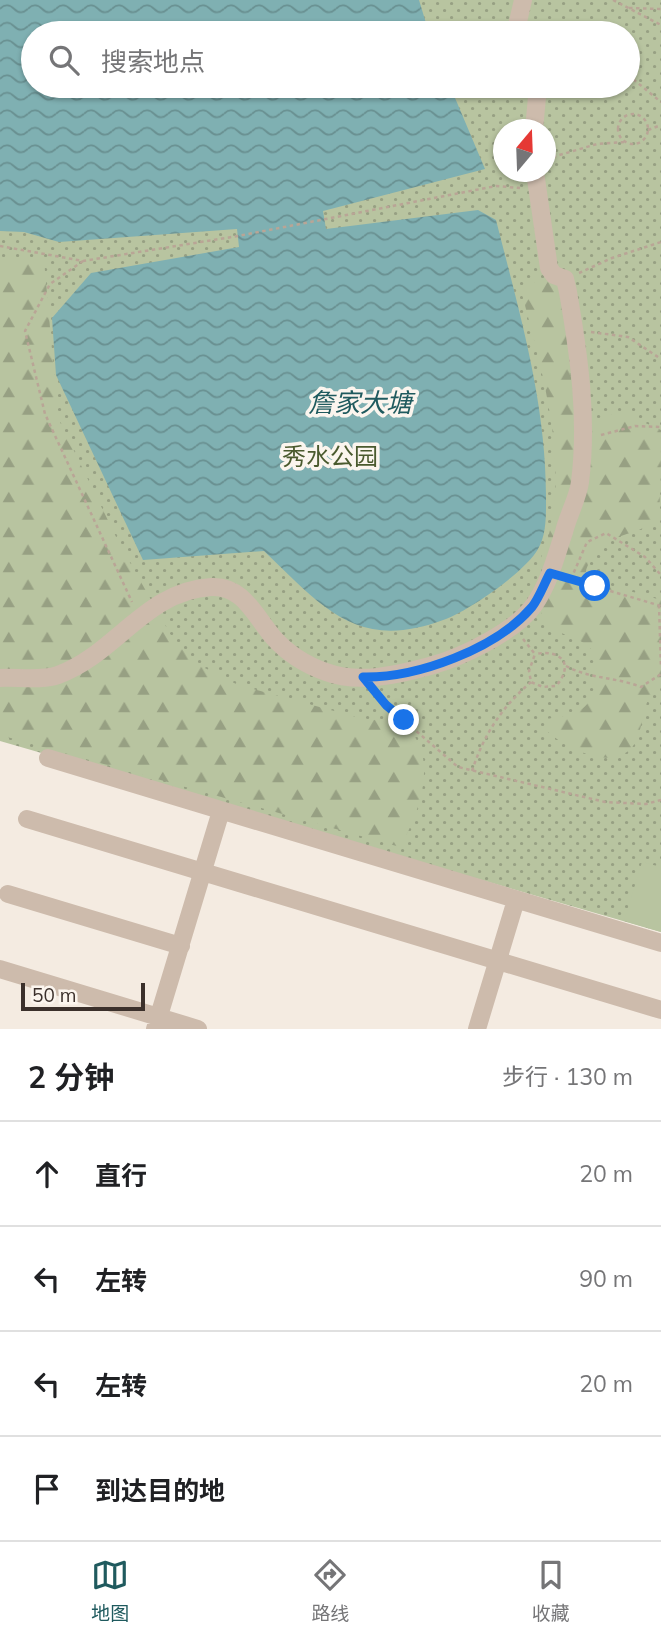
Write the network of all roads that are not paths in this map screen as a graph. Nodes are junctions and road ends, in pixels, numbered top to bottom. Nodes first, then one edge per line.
1 (523, 0) edge
2 (518, 21) edge
3 (537, 98) edge
4 (535, 119) edge
5 (537, 182) edge
6 (0, 678) edge
7 (48, 758) dead end
8 (221, 811) junction
9 (27, 818) dead end
10 (203, 872) junction
11 (8, 894) dead end
12 (516, 900) junction
13 (661, 943) edge
14 (181, 946) junction
15 (497, 960) junction
16 (0, 969) edge
17 (661, 1010) edge
18 (157, 1023) edge
19 (198, 1029) edge
20 (477, 1029) edge

1 - 2 lane
3 - 4 lane
5 - 6 lane
7 - 8 lane
8 - 10 lane
8 - 12 lane
9 - 10 lane
10 - 14 lane
10 - 15 lane
11 - 14 lane
12 - 13 lane
12 - 15 lane
14 - 18 lane
15 - 17 lane
15 - 20 lane
16 - 18 lane
18 - 19 lane

